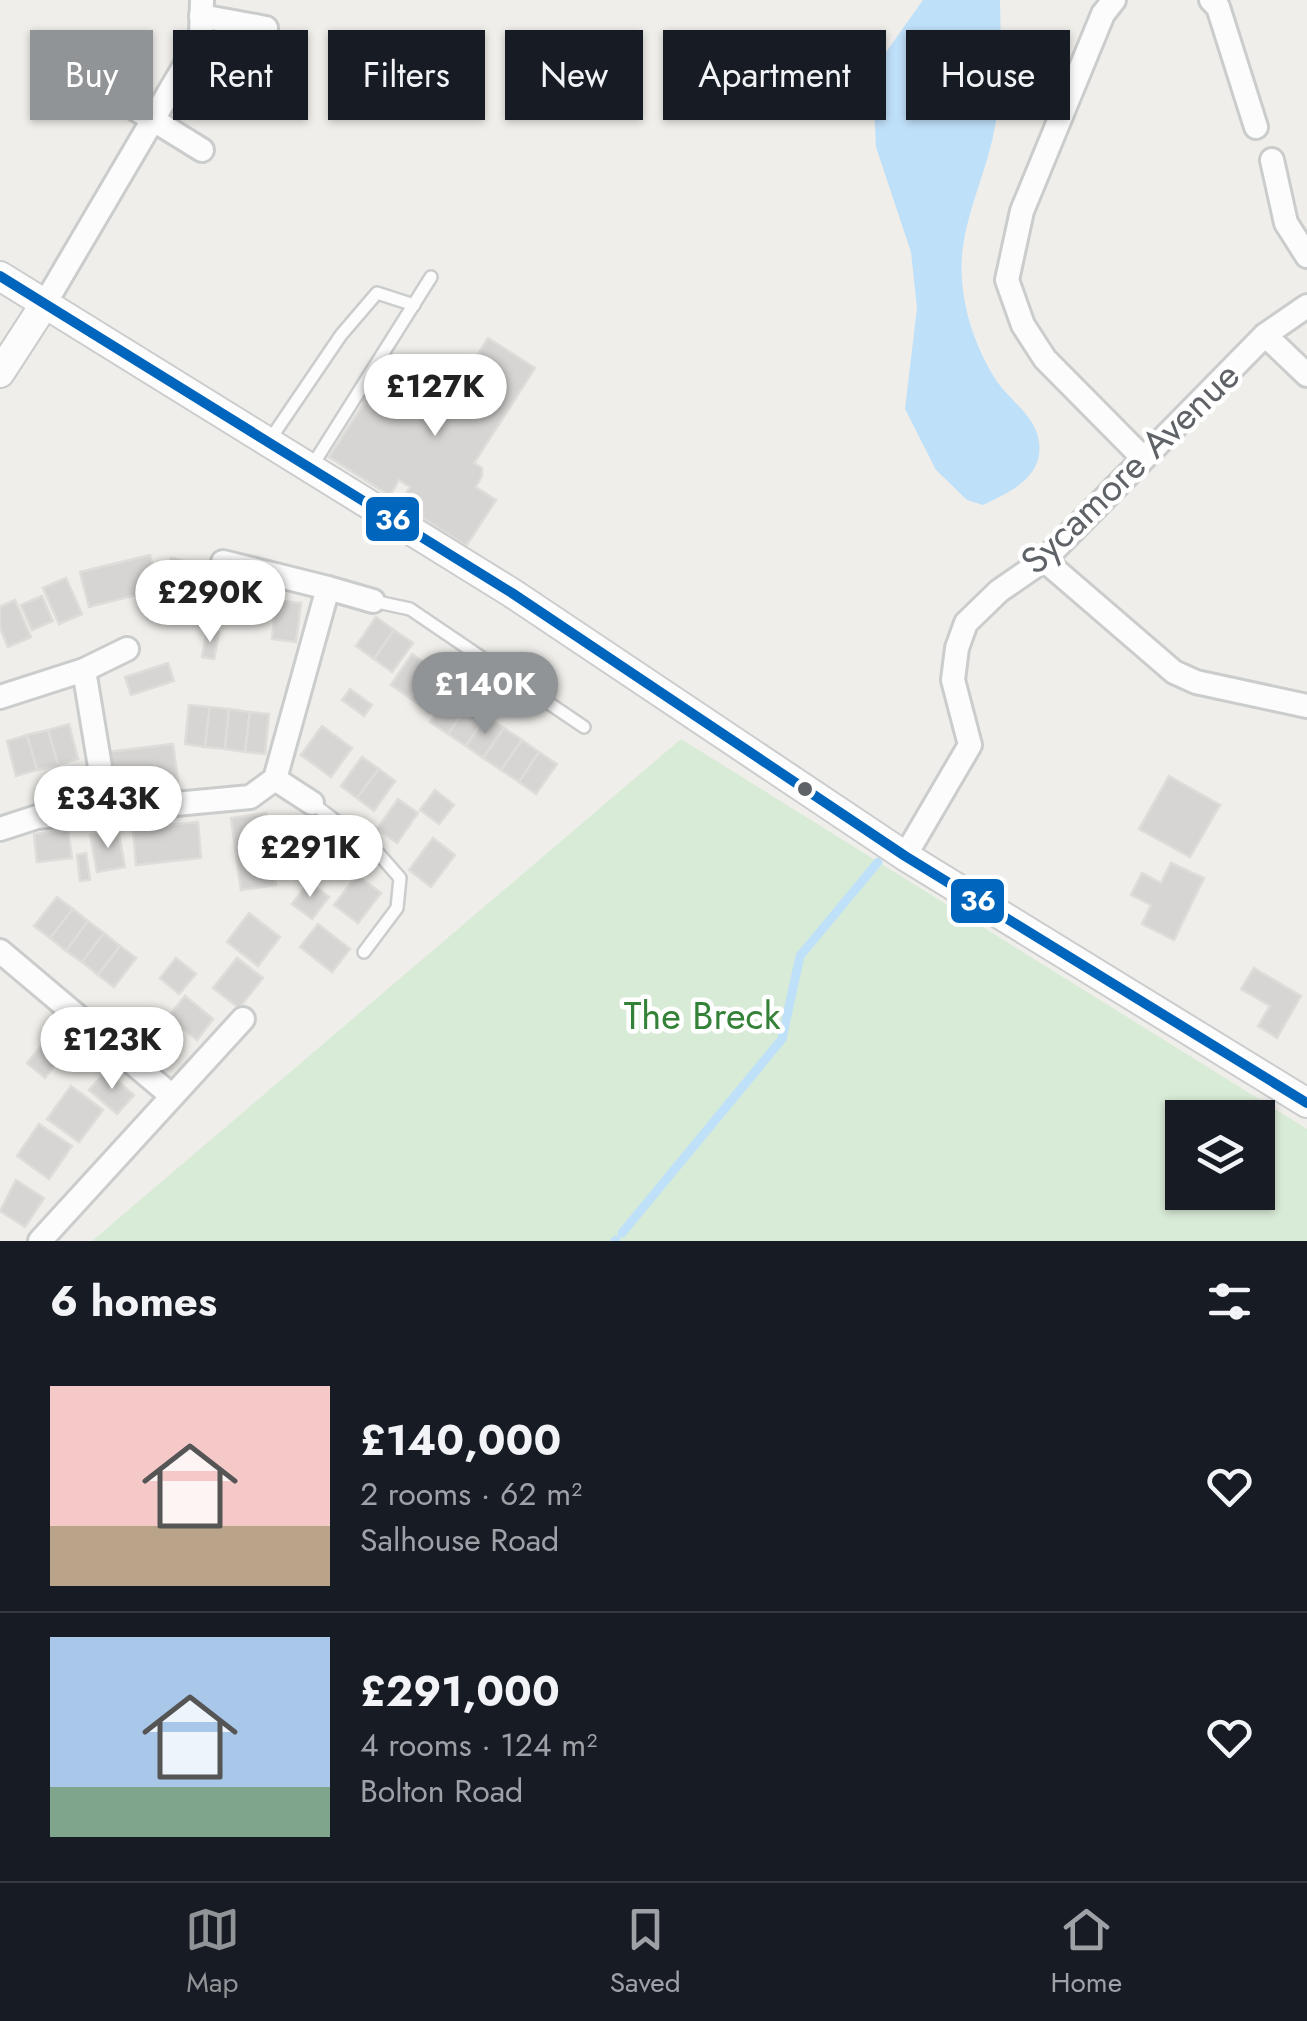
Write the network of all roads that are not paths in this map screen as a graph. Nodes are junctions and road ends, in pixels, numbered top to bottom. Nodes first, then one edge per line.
1 (1114, 0) edge
2 (1211, 0) edge
3 (202, 8) edge
4 (266, 28) dead end
5 (153, 118) edge
6 (152, 120) joint
7 (1256, 127) dead end
8 (202, 150) dead end
9 (1272, 160) dead end
10 (1307, 256) edge
11 (0, 276) edge
12 (431, 277) dead end
13 (44, 305) junction
14 (414, 305) junction
15 (1307, 306) edge
16 (1265, 335) junction
17 (0, 373) edge
18 (1307, 376) edge
19 (270, 441) junction
20 (1143, 458) junction
21 (312, 466) junction
22 (1044, 560) junction
23 (223, 562) dead end
24 (328, 588) junction
25 (373, 601) joint
26 (127, 649) dead end
27 (84, 670) junction
28 (0, 697) edge
29 (1307, 706) edge
30 (584, 727) dead end
31 (275, 780) junction
32 (312, 803) joint
33 (107, 808) junction
34 (0, 829) edge
35 (905, 856) junction
36 (0, 951) edge
37 (364, 952) dead end
38 (243, 1019) dead end
39 (172, 1096) junction
40 (1307, 1103) edge
41 (40, 1241) edge

1 - 20 street
2 - 7 street
3 - 4 street
3 - 5 street
6 - 8 street
6 - 13 street
9 - 10 street
11 - 13 street
12 - 14 lane
13 - 17 street
13 - 19 street
14 - 19 lane
14 - 21 lane
15 - 16 street, Sycamore Avenue
16 - 18 street
16 - 20 street, Sycamore Avenue
19 - 21 street
20 - 22 street, Sycamore Avenue
21 - 35 street
22 - 29 street
22 - 35 street, Sycamore Avenue
23 - 24 street
24 - 25 street
24 - 31 street
25 - 30 lane
26 - 27 street
27 - 28 street
27 - 33 street
31 - 32 street
31 - 33 street
32 - 37 lane
33 - 34 street
35 - 40 street
36 - 39 street
38 - 39 street
39 - 41 street

